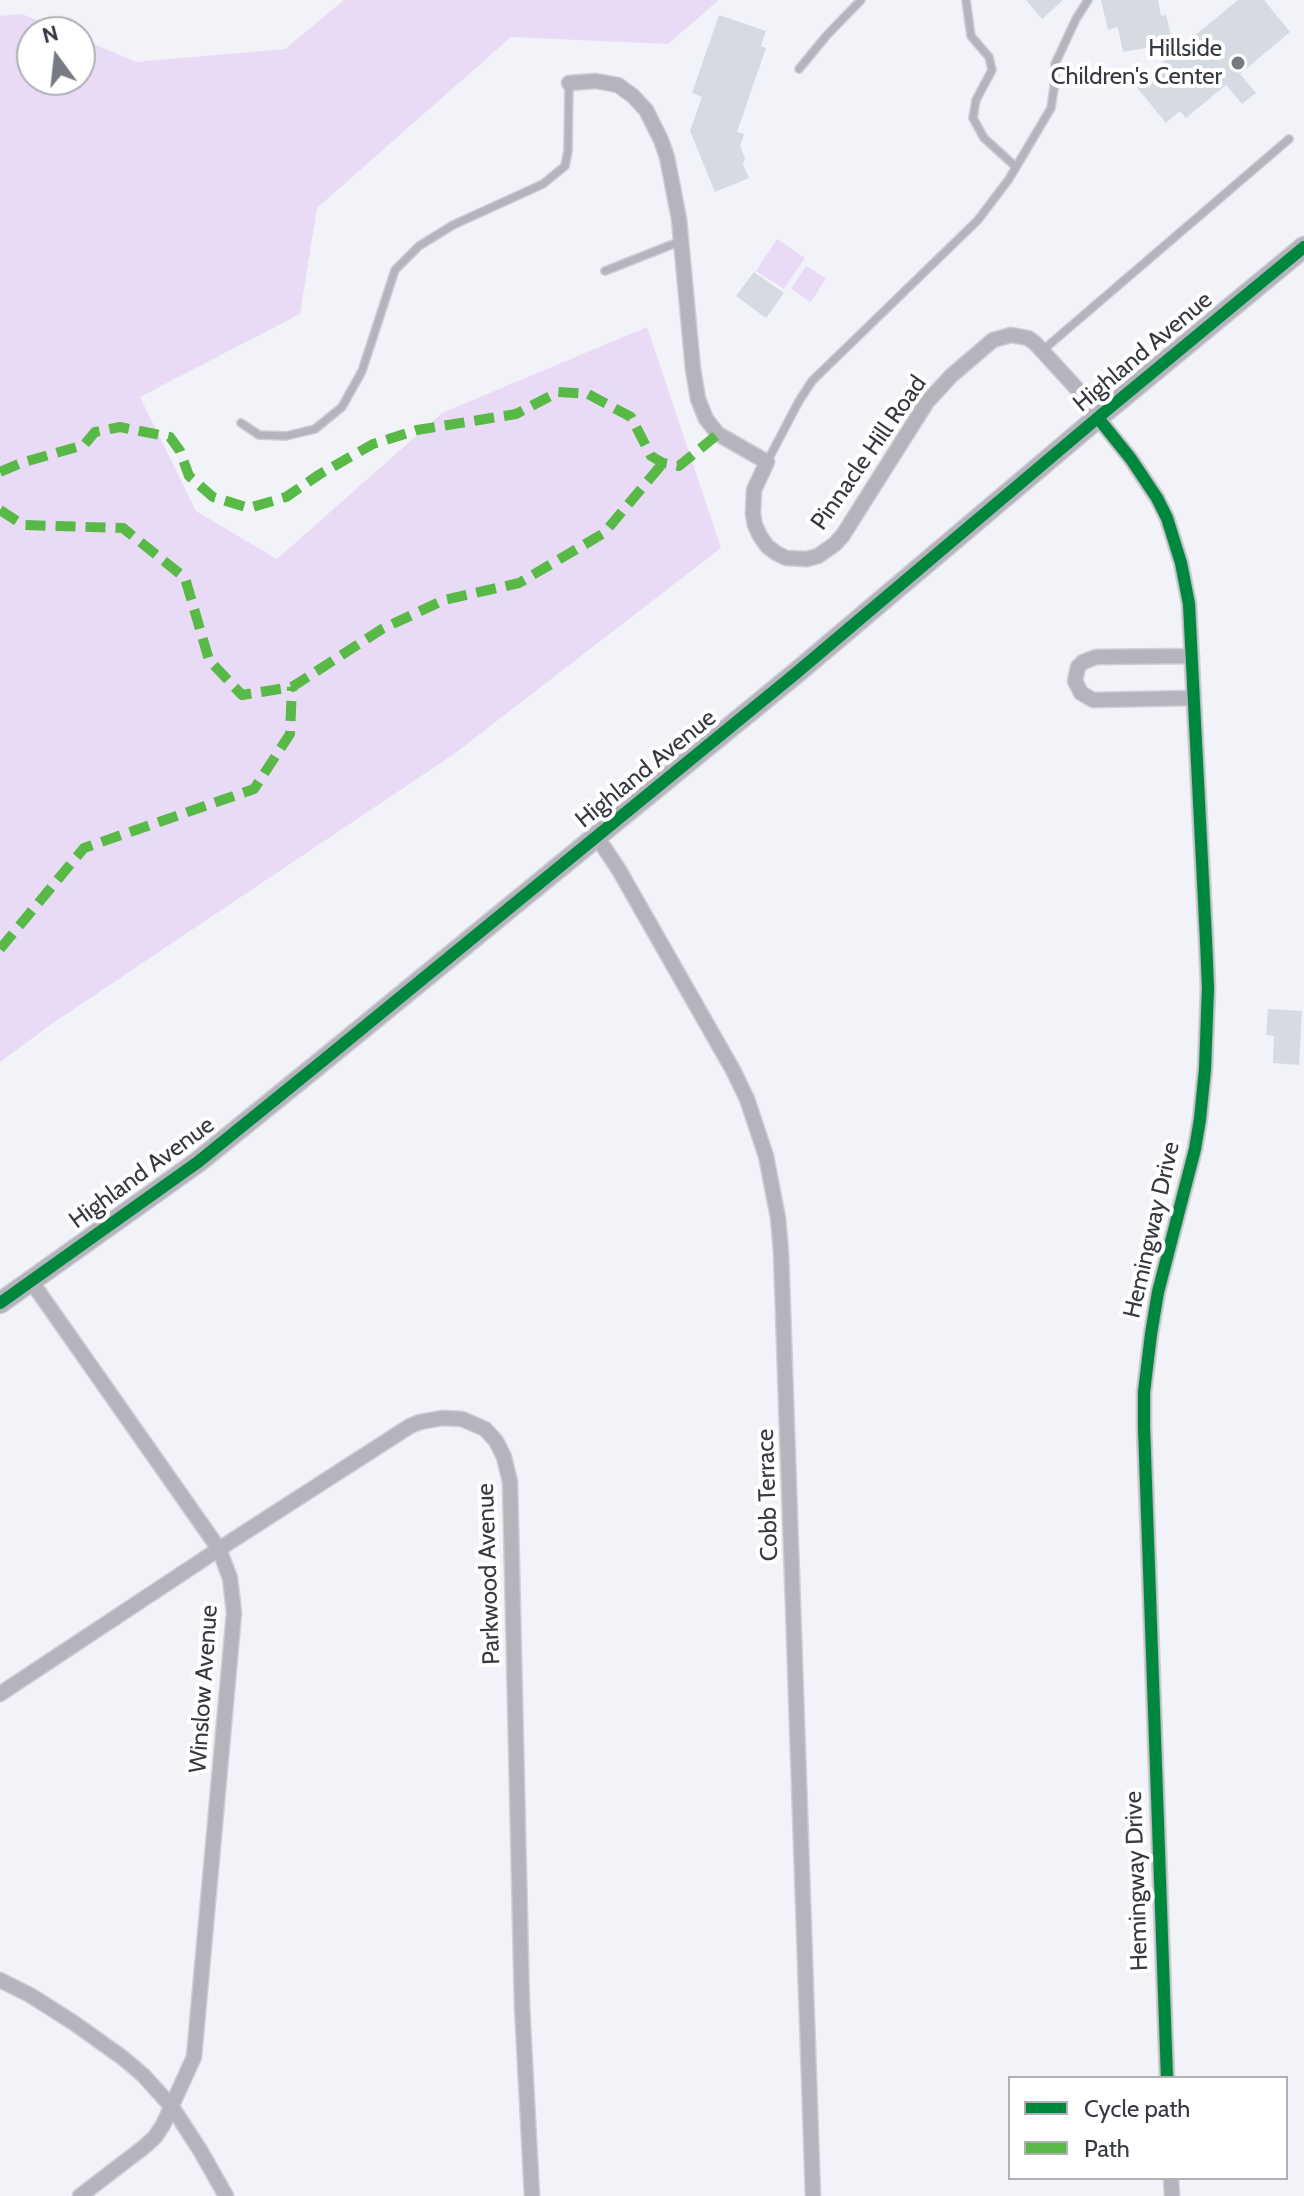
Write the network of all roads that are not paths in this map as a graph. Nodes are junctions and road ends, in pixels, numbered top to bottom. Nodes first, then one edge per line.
1 (861, 0) edge
2 (966, 0) edge
3 (1088, 0) edge
4 (799, 69) dead end
5 (569, 83) joint
6 (1289, 139) dead end
7 (1016, 167) junction
8 (681, 241) junction
9 (1304, 247) edge
10 (605, 271) dead end
11 (1043, 350) junction
12 (1099, 417) junction
13 (241, 423) dead end
14 (767, 462) junction
15 (1192, 656) junction
16 (1194, 698) junction
17 (597, 837) junction
18 (31, 1281) junction
19 (0, 1303) edge
20 (219, 1549) junction
21 (0, 1694) edge
22 (0, 1980) edge
23 (1167, 2076) edge
24 (172, 2107) junction
25 (80, 2196) edge
26 (226, 2196) edge
27 (532, 2196) edge
28 (813, 2196) edge

1 - 4 lane
2 - 7 lane
3 - 7 lane
5 - 8 street
5 - 13 lane
6 - 11 lane
7 - 14 lane
8 - 10 lane
8 - 14 street
9 - 12 street, Highland Avenue
11 - 12 street, Pinnacle Hill Road
11 - 14 street, Pinnacle Hill Road
12 - 15 street, Hemingway Drive
12 - 17 street, Highland Avenue
15 - 16 street, Hemingway Drive
15 - 16 street
16 - 23 street, Hemingway Drive
17 - 18 street, Highland Avenue
17 - 28 street, Cobb Terrace
18 - 19 street, Highland Avenue
18 - 20 street, Winslow Avenue
20 - 21 street, Parkwood Avenue
20 - 24 street, Winslow Avenue
20 - 27 street, Parkwood Avenue
22 - 24 street
24 - 25 street, Winslow Avenue
24 - 26 street

